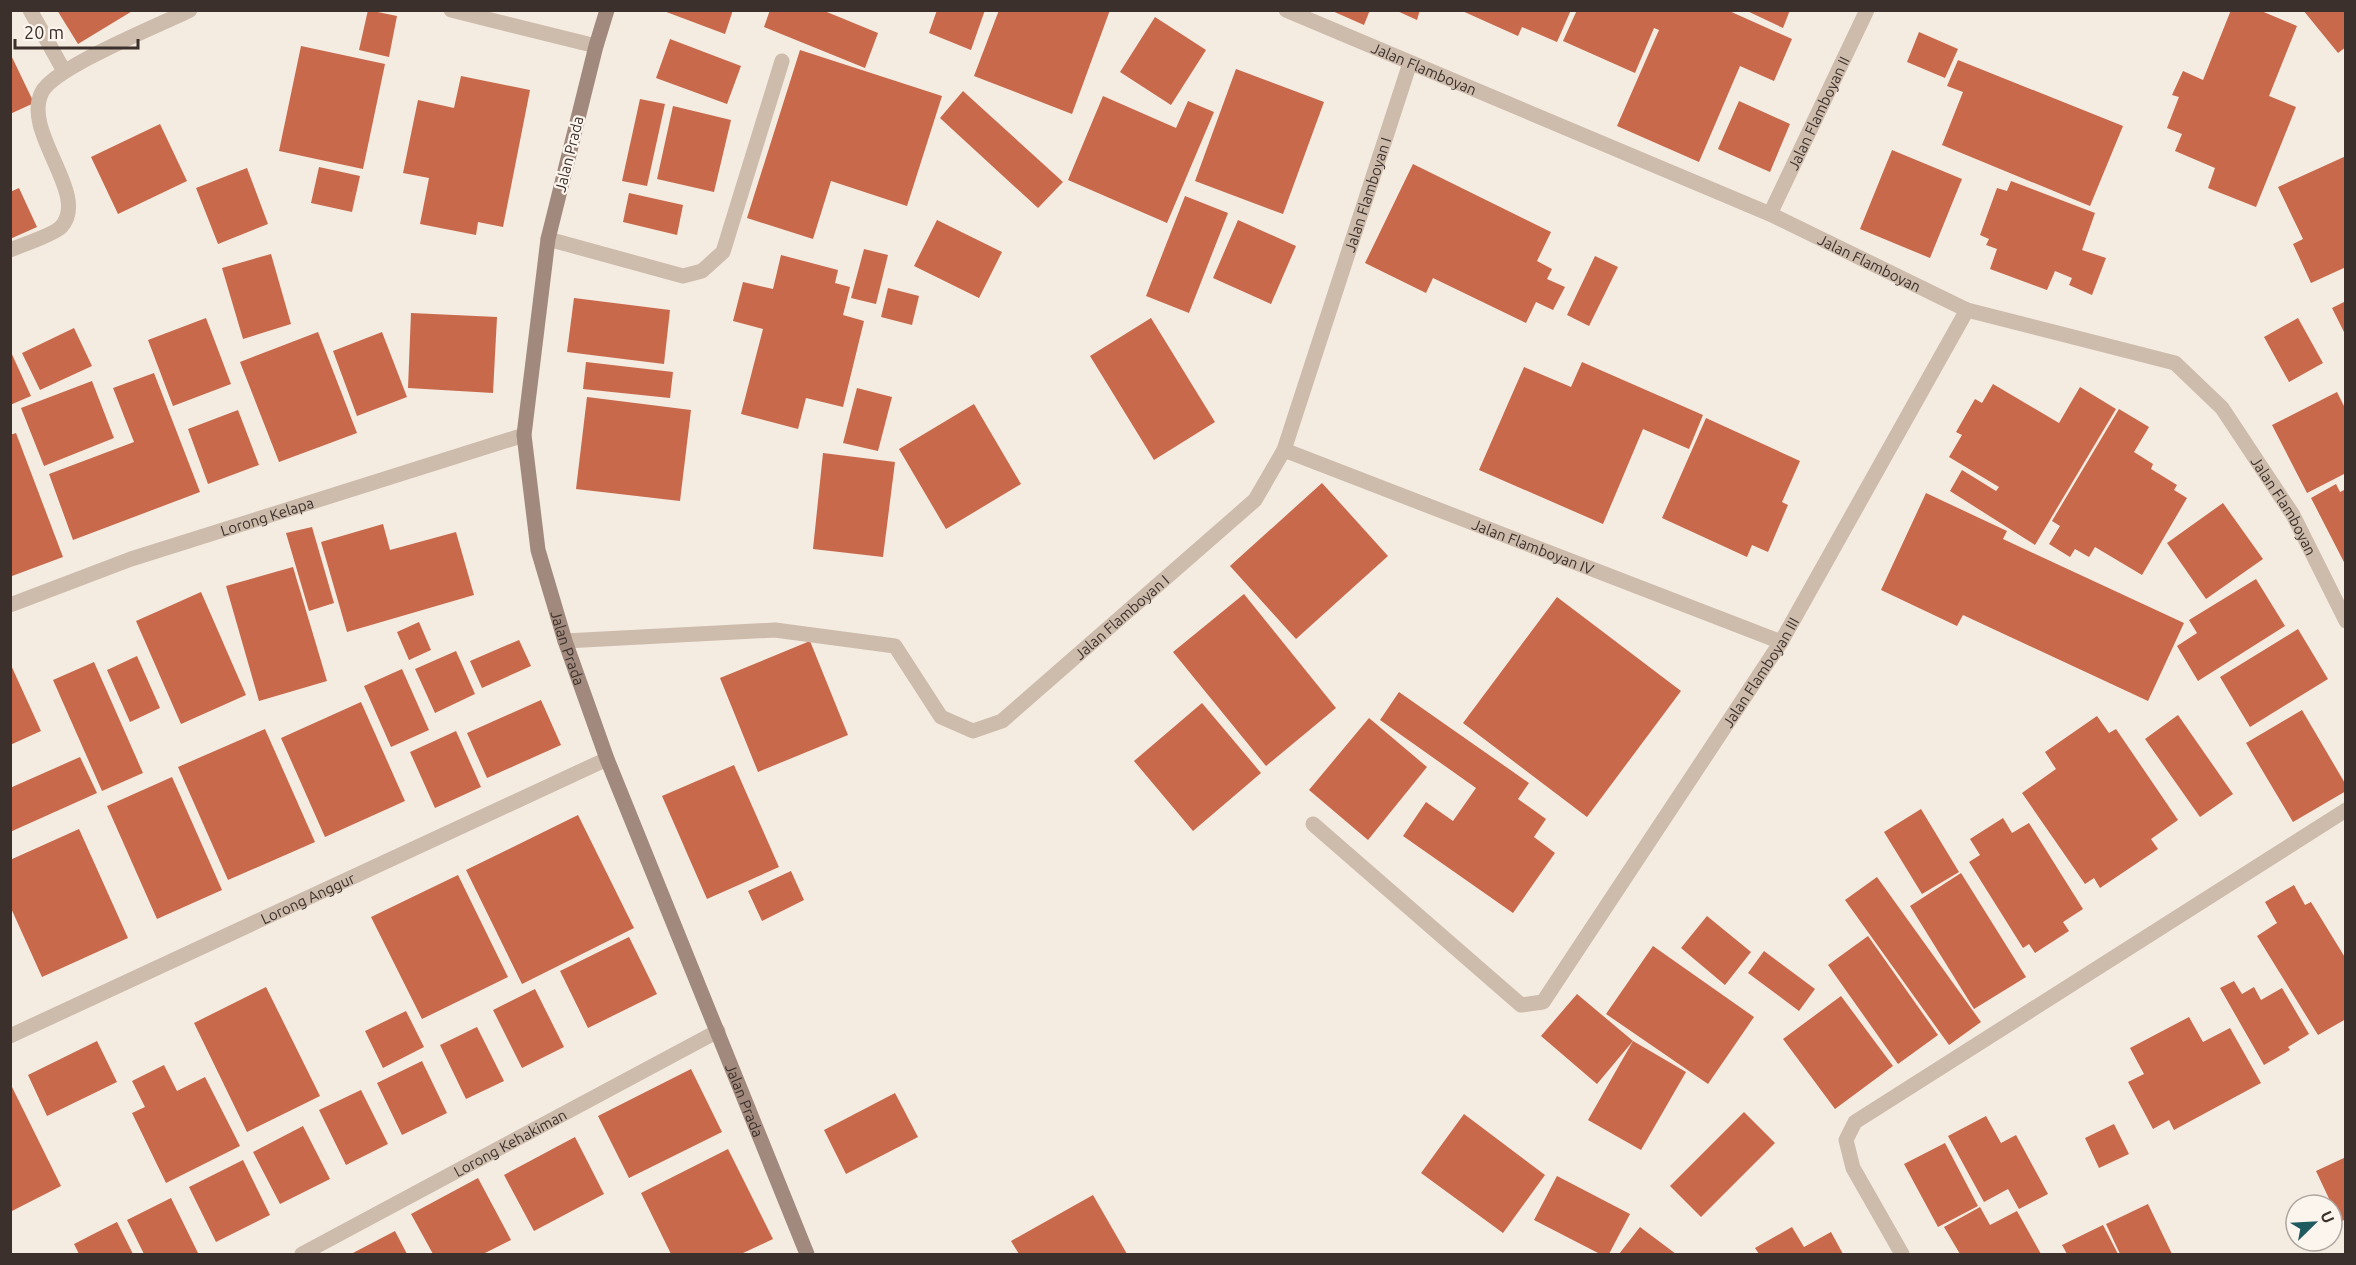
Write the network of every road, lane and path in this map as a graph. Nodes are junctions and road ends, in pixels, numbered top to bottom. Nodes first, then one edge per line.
1 (30, 10) edge
2 (190, 10) edge
3 (451, 10) edge
4 (607, 10) edge
5 (1286, 10) edge
6 (1867, 10) edge
7 (596, 46) junction
8 (782, 61) dead end
9 (1410, 63) junction
10 (64, 71) junction
11 (1770, 214) junction
12 (548, 239) junction
13 (10, 250) edge
14 (1967, 310) junction
15 (524, 435) junction
16 (1284, 450) junction
17 (10, 605) edge
18 (2346, 621) edge
19 (565, 641) junction
20 (1781, 642) junction
21 (607, 759) junction
22 (2346, 810) edge
23 (1314, 824) dead end
24 (718, 1031) junction
25 (10, 1036) edge
26 (302, 1254) edge
27 (807, 1254) edge
28 (1902, 1254) edge

1 - 10 street
2 - 10 street
3 - 7 street
4 - 7 street, Jalan Prada
5 - 9 street, Jalan Flamboyan
6 - 11 street, Jalan Flamboyan II
7 - 12 street, Jalan Prada
8 - 12 street
9 - 11 street, Jalan Flamboyan
9 - 16 street, Jalan Flamboyan I
10 - 13 street
11 - 14 street, Jalan Flamboyan
12 - 15 street, Jalan Prada
14 - 18 street, Jalan Flamboyan
14 - 20 street, Jalan Flamboyan III
15 - 17 street, Lorong Kelapa
15 - 19 street, Jalan Prada
16 - 19 street, Jalan Flamboyan I
16 - 20 street, Jalan Flamboyan IV
19 - 21 street, Jalan Prada
20 - 23 street, Jalan Flamboyan III
21 - 24 street, Jalan Prada
21 - 25 street, Lorong Anggur
22 - 28 street
24 - 26 street, Lorong Kehakiman
24 - 27 street, Jalan Prada

